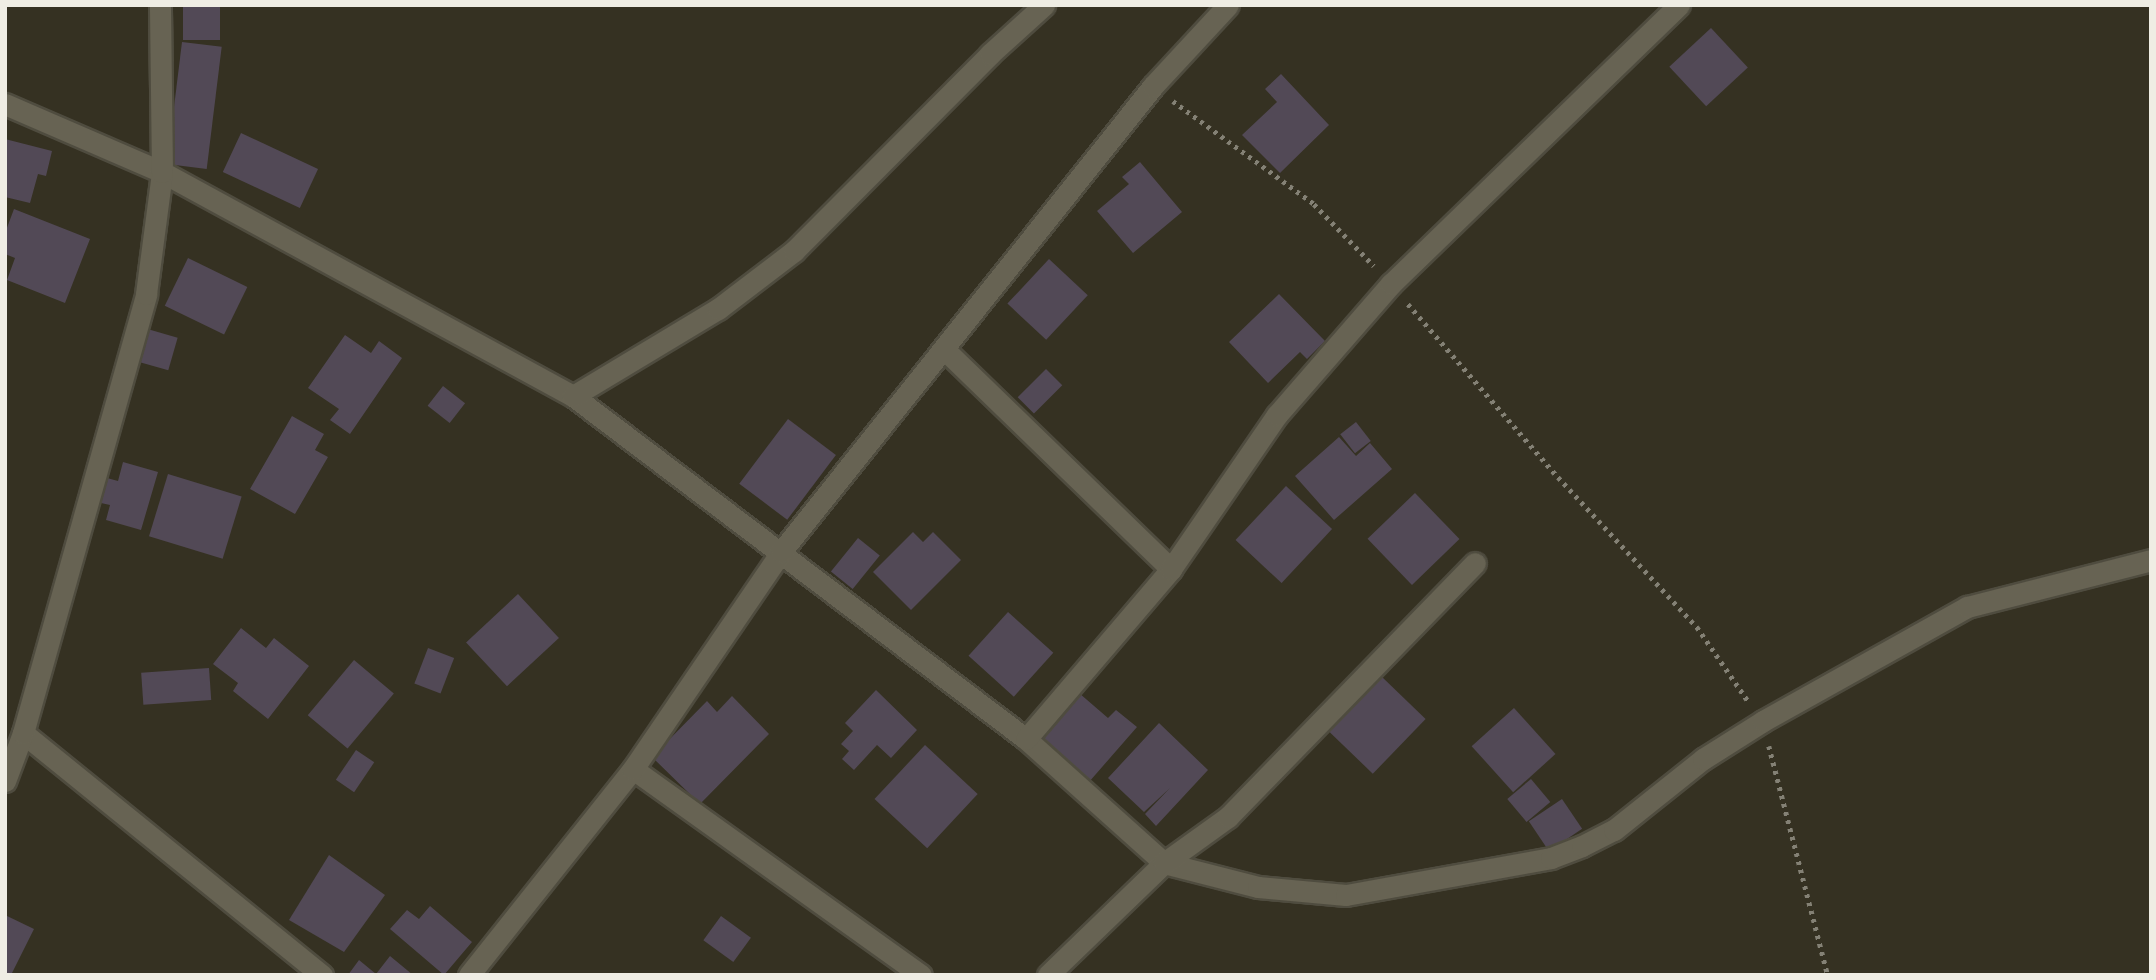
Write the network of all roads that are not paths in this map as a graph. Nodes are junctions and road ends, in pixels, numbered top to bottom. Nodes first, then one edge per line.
1 (160, 5) edge
2 (1044, 5) edge
3 (1228, 5) edge
4 (1679, 5) edge
5 (5, 104) edge
6 (162, 172) junction
7 (944, 350) junction
8 (573, 396) junction
9 (781, 552) junction
10 (2151, 560) edge
11 (1475, 563) dead end
12 (1171, 569) junction
13 (23, 733) junction
14 (1026, 738) junction
15 (633, 769) junction
16 (5, 781) edge
17 (1164, 863) junction
18 (322, 975) edge
19 (469, 975) edge
20 (921, 975) edge
21 (1048, 975) edge

1 - 6 street
2 - 8 street
3 - 7 street
4 - 12 street
5 - 6 street
6 - 8 street
6 - 13 street
7 - 9 street
7 - 12 street
8 - 9 street
9 - 14 street
9 - 15 street
10 - 17 street
11 - 17 street
12 - 14 street
13 - 16 street
13 - 18 street
14 - 17 street
15 - 19 street
15 - 20 street
17 - 21 street

